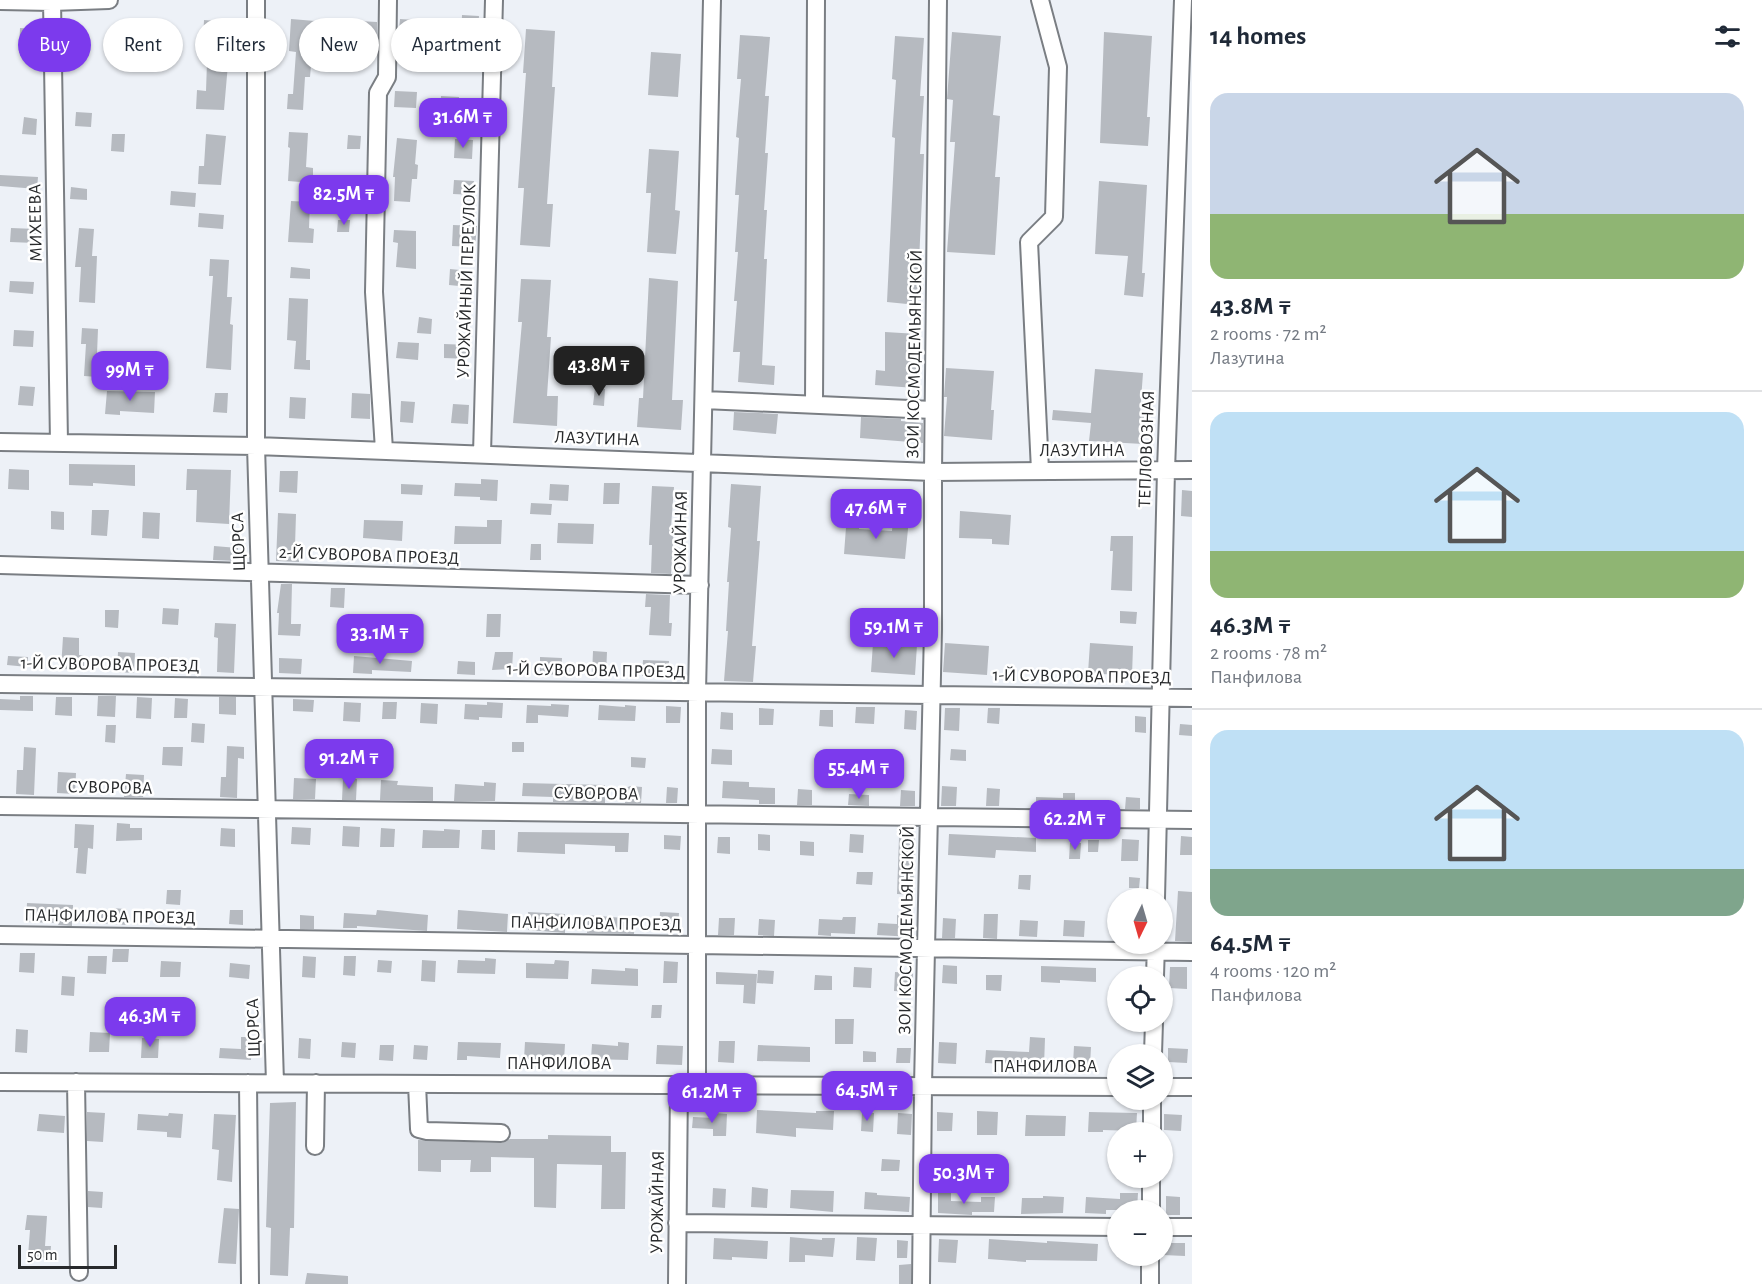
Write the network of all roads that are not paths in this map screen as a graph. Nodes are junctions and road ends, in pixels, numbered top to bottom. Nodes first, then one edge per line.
1 (109, 0) edge
2 (256, 0) edge
3 (388, 0) edge
4 (494, 0) edge
5 (712, 0) edge
6 (816, 0) edge
7 (938, 0) edge
8 (1040, 0) edge
9 (1183, 0) edge
10 (0, 1) edge
11 (52, 1) edge
12 (704, 400) junction
13 (814, 404) junction
14 (933, 410) junction
15 (0, 442) edge
16 (58, 443) junction
17 (256, 446) junction
18 (384, 450) junction
19 (482, 454) junction
20 (703, 462) junction
21 (1040, 470) junction
22 (1166, 470) junction
23 (1192, 470) edge
24 (933, 472) junction
25 (0, 565) edge
26 (260, 572) junction
27 (700, 585) junction
28 (0, 684) edge
29 (263, 687) junction
30 (697, 692) junction
31 (932, 695) junction
32 (1161, 698) junction
33 (1192, 698) edge
34 (0, 806) edge
35 (267, 809) junction
36 (696, 814) junction
37 (929, 817) junction
38 (1158, 820) junction
39 (1192, 820) edge
40 (1156, 888) edge
41 (0, 935) edge
42 (271, 939) junction
43 (696, 945) junction
44 (1107, 947) edge
45 (926, 948) junction
46 (1173, 949) edge
47 (1192, 952) edge
48 (0, 1082) edge
49 (76, 1082) junction
50 (248, 1083) junction
51 (275, 1083) junction
52 (315, 1083) junction
53 (417, 1084) junction
54 (679, 1084) junction
55 (696, 1084) junction
56 (923, 1086) junction
57 (1107, 1087) edge
58 (1173, 1087) edge
59 (1192, 1087) edge
60 (501, 1133) dead end
61 (315, 1146) dead end
62 (677, 1223) junction
63 (921, 1225) junction
64 (1107, 1227) edge
65 (1173, 1227) edge
66 (1192, 1227) edge
67 (1150, 1266) edge
68 (79, 1272) dead end
69 (250, 1284) edge
70 (677, 1284) edge
71 (921, 1284) edge
72 (1150, 1284) edge

1 - 11 street
2 - 17 street, ЩОРСА
3 - 18 street
4 - 19 street, УРОЖАЙНЫЙ ПЕРЕУЛОК
5 - 12 street, УРОЖАЙНАЯ
6 - 13 street
7 - 14 street, ЗОИ КОСМОДЕМЬЯНСКОЙ
8 - 21 street
9 - 22 street, ТЕПЛОВОЗНАЯ
10 - 11 street
11 - 16 street, МИХЕЕВА
12 - 13 street
12 - 20 street, УРОЖАЙНАЯ
13 - 14 street
14 - 24 street, ЗОИ КОСМОДЕМЬЯНСКОЙ
15 - 16 street, ЛАЗУТИНА
16 - 17 street, ЛАЗУТИНА
17 - 18 street, ЛАЗУТИНА
17 - 26 street, ЩОРСА
18 - 19 street, ЛАЗУТИНА
19 - 20 street, ЛАЗУТИНА
20 - 24 street, ЛАЗУТИНА
20 - 27 street, УРОЖАЙНАЯ
21 - 22 street, ЛАЗУТИНА
21 - 24 street, ЛАЗУТИНА
22 - 23 street, ЛАЗУТИНА
22 - 32 street, ТЕПЛОВОЗНАЯ
24 - 31 street, ЗОИ КОСМОДЕМЬЯНСКОЙ
25 - 26 street, 2-Й СУВОРОВА ПРОЕЗД
26 - 27 street, 2-Й СУВОРОВА ПРОЕЗД
26 - 29 street, ЩОРСА
27 - 30 street, УРОЖАЙНАЯ
28 - 29 street, 1-Й СУВОРОВА ПРОЕЗД
29 - 30 street, 1-Й СУВОРОВА ПРОЕЗД
29 - 35 street, ЩОРСА
30 - 31 street, 1-Й СУВОРОВА ПРОЕЗД
30 - 36 street, УРОЖАЙНАЯ
31 - 32 street, 1-Й СУВОРОВА ПРОЕЗД
31 - 37 street, ЗОИ КОСМОДЕМЬЯНСКОЙ
32 - 33 street, 1-Й СУВОРОВА ПРОЕЗД
32 - 38 street, ТЕПЛОВОЗНАЯ
34 - 35 street, СУВОРОВА
35 - 36 street, СУВОРОВА
35 - 42 street, ЩОРСА
36 - 37 street, СУВОРОВА
36 - 43 street, УРОЖАЙНАЯ
37 - 38 street, СУВОРОВА
37 - 45 street, ЗОИ КОСМОДЕМЬЯНСКОЙ
38 - 39 street, СУВОРОВА
38 - 40 street, ТЕПЛОВОЗНАЯ
41 - 42 street, ПАНФИЛОВА ПРОЕЗД
42 - 43 street, ПАНФИЛОВА ПРОЕЗД
42 - 51 street, ЩОРСА
43 - 45 street, ПАНФИЛОВА ПРОЕЗД
43 - 55 street, УРОЖАЙНАЯ
44 - 45 street, ПАНФИЛОВА ПРОЕЗД
45 - 56 street, ЗОИ КОСМОДЕМЬЯНСКОЙ
46 - 47 street, ПАНФИЛОВА ПРОЕЗД
48 - 49 street, ПАНФИЛОВА
49 - 50 street, ПАНФИЛОВА
49 - 68 street
50 - 51 street, ПАНФИЛОВА
50 - 69 street, ЩОРСА
51 - 52 street, ПАНФИЛОВА
52 - 53 street, ПАНФИЛОВА
52 - 61 street
53 - 54 street, ПАНФИЛОВА
53 - 60 street
54 - 55 street, ПАНФИЛОВА
54 - 62 street, УРОЖАЙНАЯ
55 - 56 street, ПАНФИЛОВА
56 - 57 street, ПАНФИЛОВА
56 - 63 street, ЗОИ КОСМОДЕМЬЯНСКОЙ
58 - 59 street
62 - 63 street
62 - 70 street, УРОЖАЙНАЯ
63 - 64 street
63 - 71 street, ЗОИ КОСМОДЕМЬЯНСКОЙ
65 - 66 street
67 - 72 street

